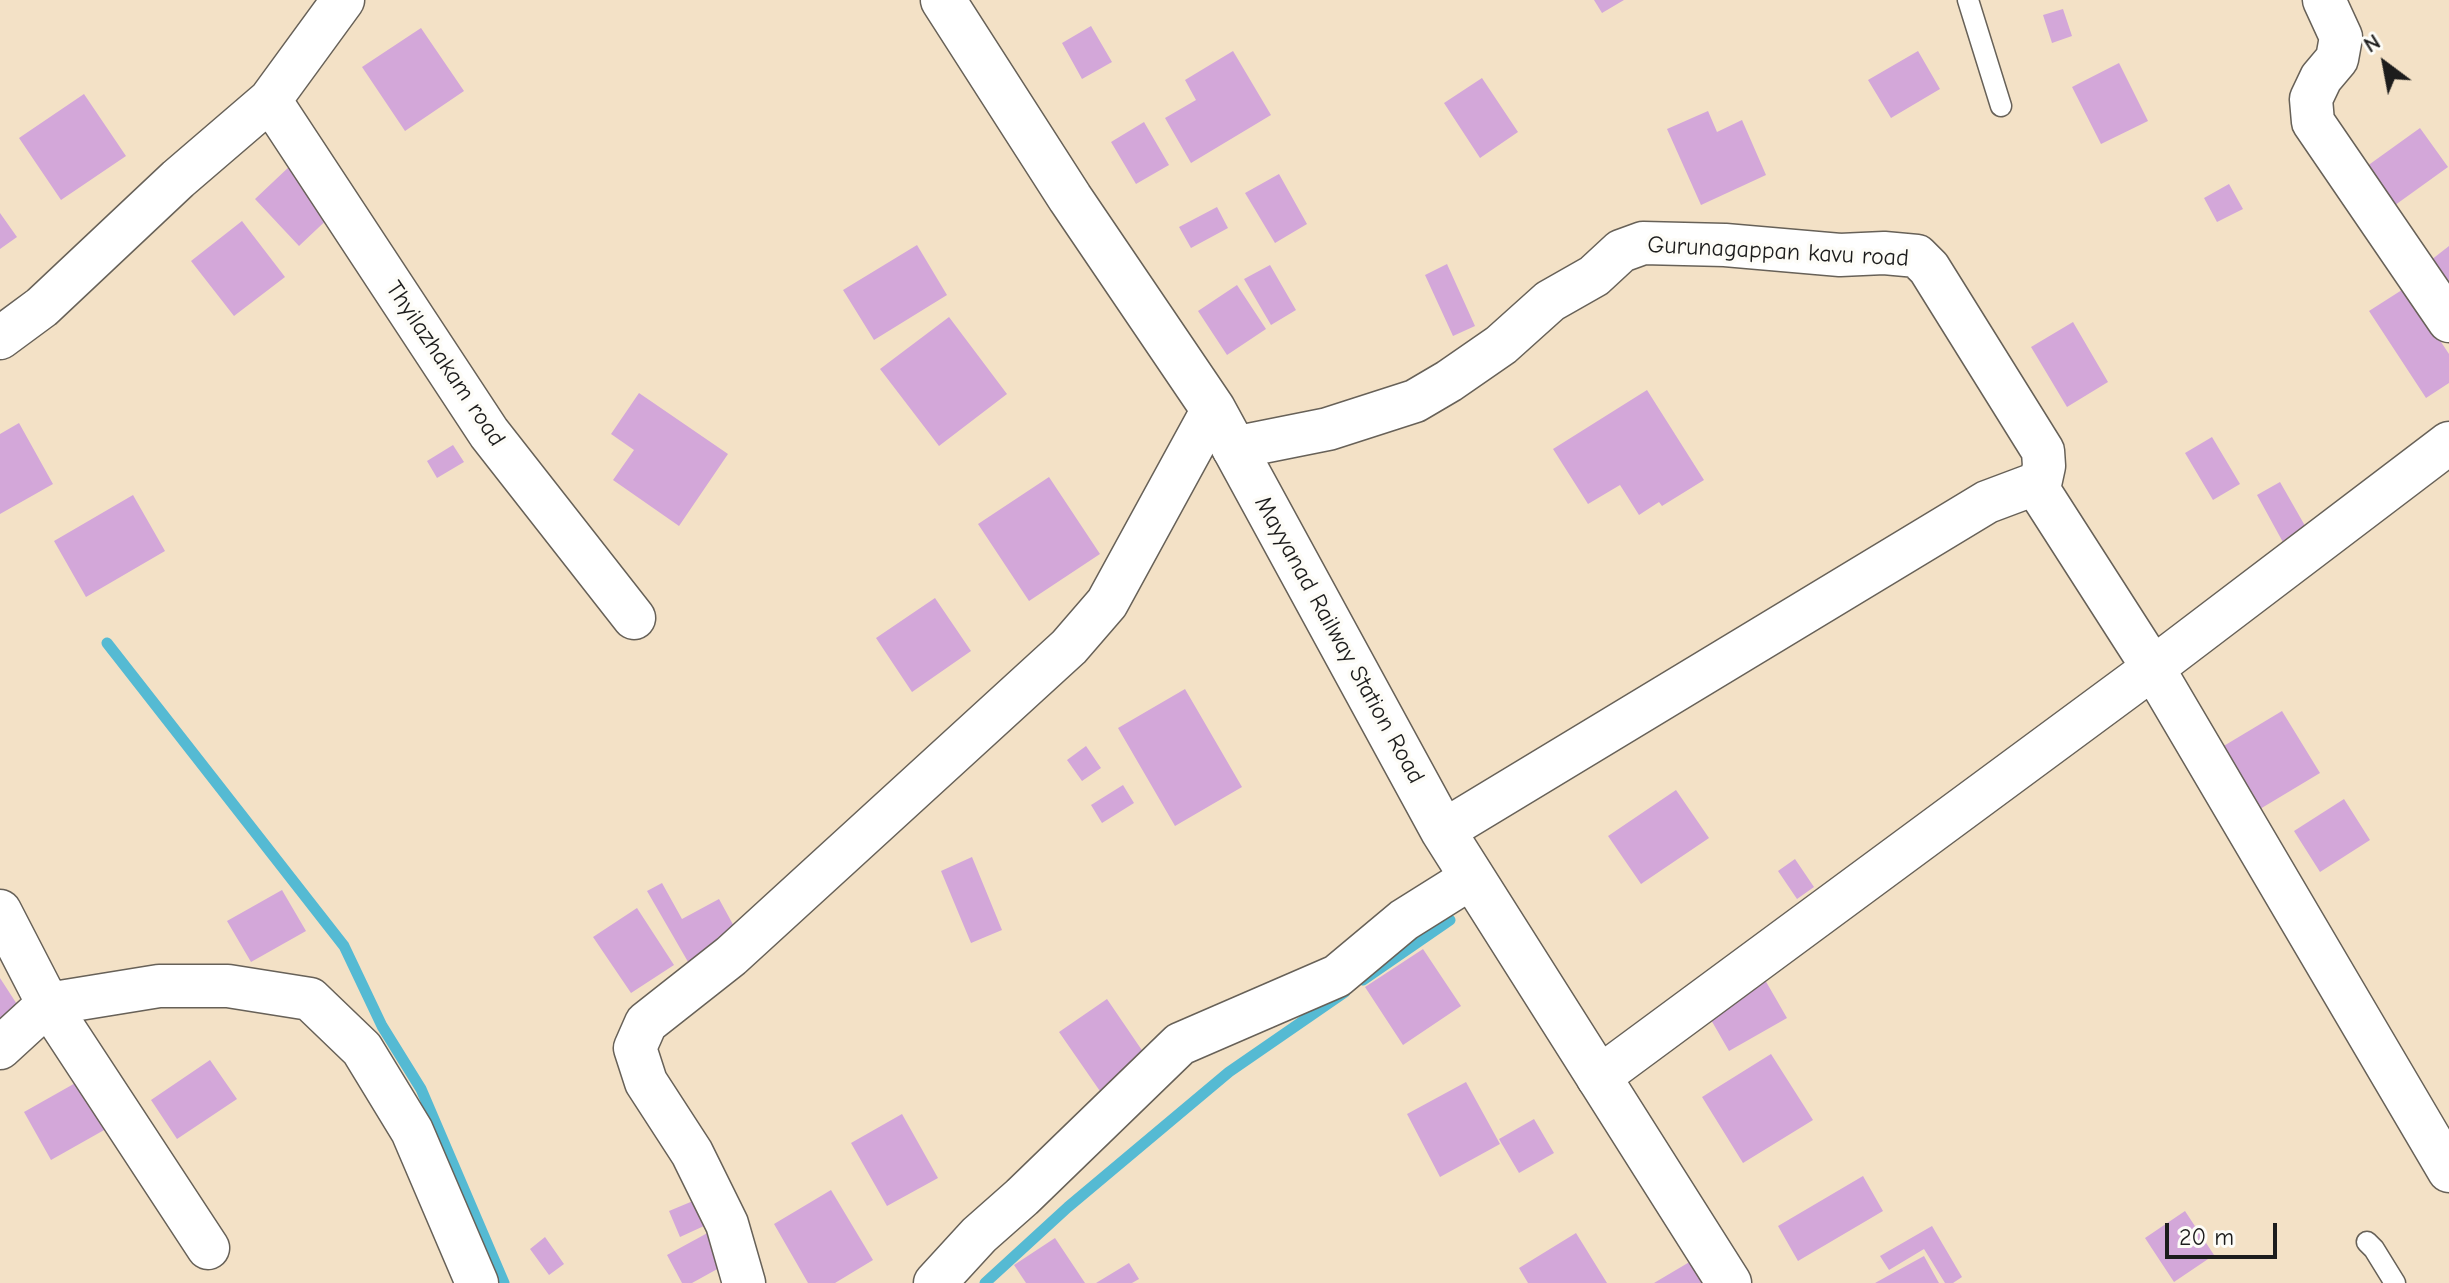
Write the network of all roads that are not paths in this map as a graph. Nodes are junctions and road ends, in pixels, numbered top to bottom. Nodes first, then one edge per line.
1 (343, 0) edge
2 (943, 0) edge
3 (1968, 0) edge
4 (2324, 0) edge
5 (270, 100) junction
6 (2001, 106) dead end
7 (2449, 321) edge
8 (0, 338) edge
9 (1213, 409) junction
10 (2449, 443) edge
11 (1233, 448) junction
12 (2039, 489) junction
13 (634, 618) dead end
14 (2153, 668) junction
15 (1443, 831) junction
16 (1471, 878) junction
17 (0, 911) edge
18 (48, 1004) junction
19 (0, 1048) edge
20 (1598, 1078) junction
21 (2449, 1171) edge
22 (2367, 1242) dead end
23 (208, 1248) dead end
24 (477, 1283) edge
25 (744, 1283) edge
26 (935, 1283) edge
27 (1729, 1283) edge
28 (2395, 1283) edge

1 - 5 street
2 - 9 main road, Mayyanad Railway Station Road
3 - 6 lane
4 - 7 street
5 - 8 street
5 - 13 street, Thyilazhakam road
9 - 11 main road, Mayyanad Railway Station Road
9 - 25 street
10 - 14 street
11 - 12 street, Gurunagappan kavu road
11 - 15 main road, Mayyanad Railway Station Road
12 - 14 street
12 - 15 street
14 - 20 street
14 - 21 street
15 - 16 main road, Mayyanad Railway Station Road
16 - 20 main road, Mayyanad Railway Station Road
16 - 26 street
17 - 18 street
18 - 19 street
18 - 23 street
18 - 24 street
20 - 27 main road, Mayyanad Railway Station Road
22 - 28 lane

